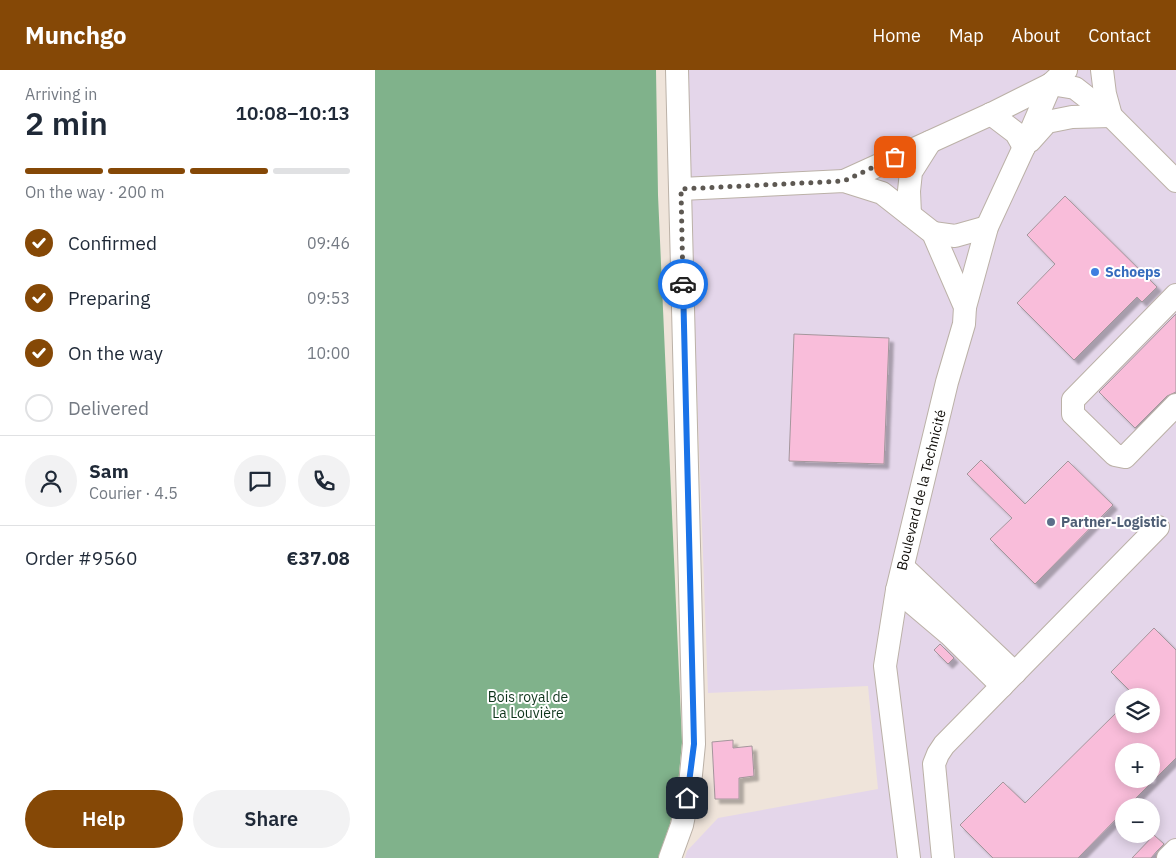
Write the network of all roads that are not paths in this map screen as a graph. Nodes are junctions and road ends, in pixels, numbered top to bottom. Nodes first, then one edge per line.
1 (677, 70) edge
2 (1102, 70) edge
3 (1059, 77) edge
4 (991, 114) junction
5 (1111, 116) junction
6 (930, 142) junction
7 (1024, 147) junction
8 (844, 181) junction
9 (1176, 181) edge
10 (681, 189) junction
11 (909, 215) junction
12 (987, 227) junction
13 (933, 233) junction
14 (1176, 295) edge
15 (965, 308) junction
16 (1176, 405) edge
17 (1159, 527) dead end
18 (903, 567) junction
19 (897, 590) junction
20 (1009, 680) junction
21 (1176, 850) edge
22 (670, 858) edge
23 (909, 858) edge
24 (943, 858) edge
25 (1168, 858) edge

1 - 10 street
2 - 5 street
3 - 4 street
3 - 5 street
3 - 7 street
4 - 6 street
4 - 7 street
5 - 7 street
5 - 9 street
6 - 8 street
6 - 11 street
7 - 12 street
8 - 10 street
8 - 11 street
10 - 22 street
11 - 13 street
12 - 13 street
12 - 15 street, Boulevard de la Technicité
13 - 15 street
14 - 16 street
15 - 18 street, Boulevard de la Technicité
17 - 20 street
18 - 19 street, Boulevard de la Technicité
18 - 20 street
19 - 20 street
19 - 23 street, Boulevard de la Technicité
20 - 24 street
21 - 25 street

